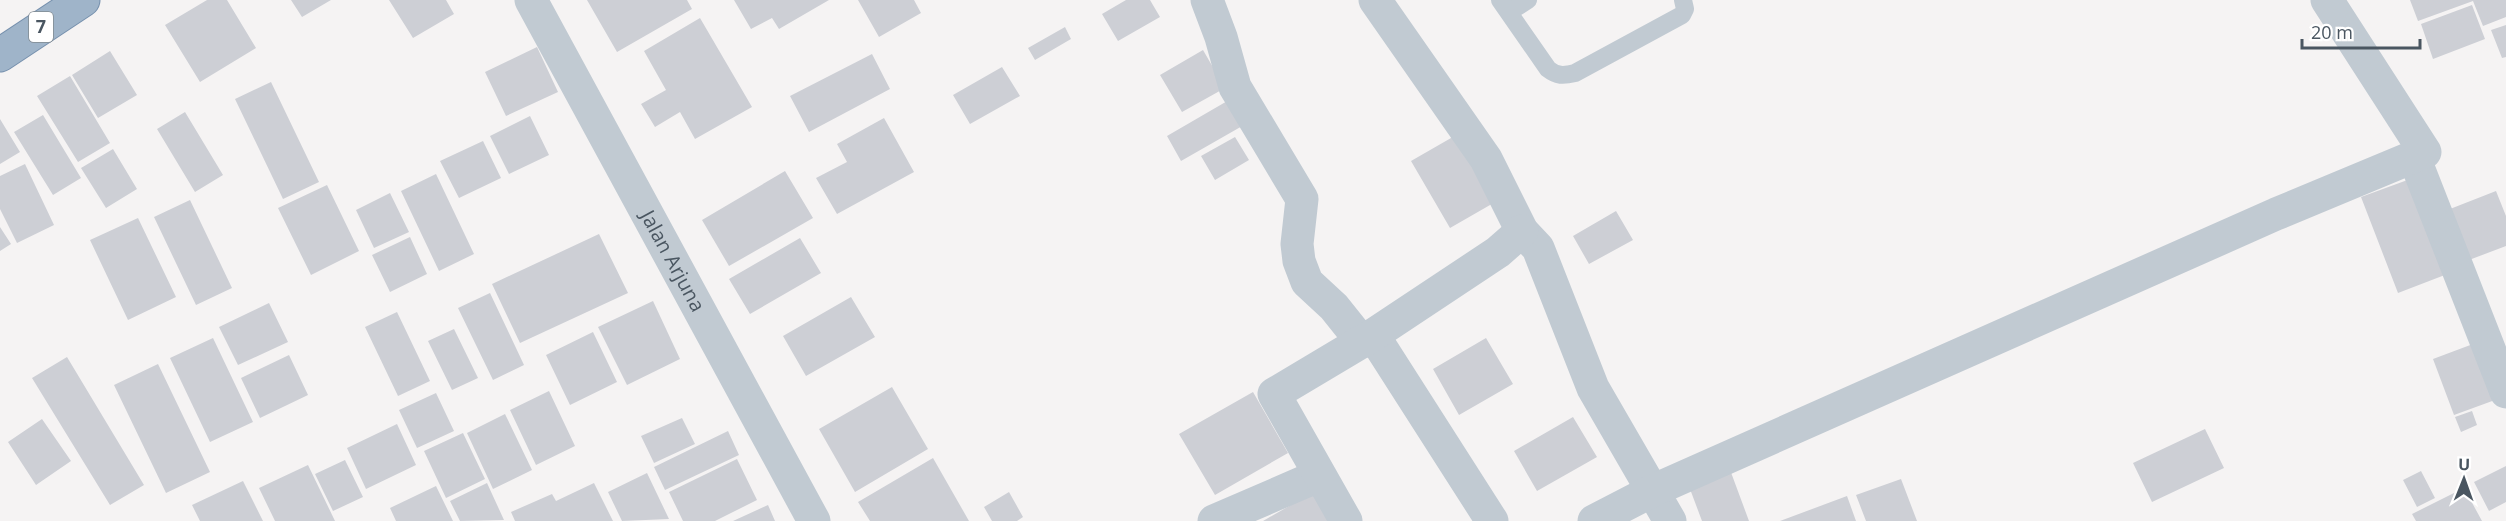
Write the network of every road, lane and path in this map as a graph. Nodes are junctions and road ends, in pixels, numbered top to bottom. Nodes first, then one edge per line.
1 (83, 0) edge
2 (531, 0) edge
3 (1207, 0) edge
4 (1375, 0) edge
5 (1528, 0) edge
6 (1683, 0) edge
7 (2327, 0) edge
8 (1504, 6) edge
9 (0, 55) edge
10 (2414, 158) junction
11 (1522, 231) junction
12 (1367, 338) junction
13 (2506, 392) edge
14 (1318, 476) junction
15 (1652, 491) junction
16 (814, 521) edge
17 (1214, 521) edge
18 (1346, 521) edge
19 (1492, 521) edge
20 (1594, 521) edge
21 (1670, 521) edge

1 - 9 highway, 7
2 - 16 street, Jalan Arjuna
3 - 12 street
4 - 11 street
5 - 8 lane
6 - 8 lane
7 - 10 street
10 - 13 street
10 - 15 street
11 - 12 street
11 - 15 street
12 - 14 street
12 - 19 street
14 - 17 street
14 - 18 street
15 - 20 street
15 - 21 street

